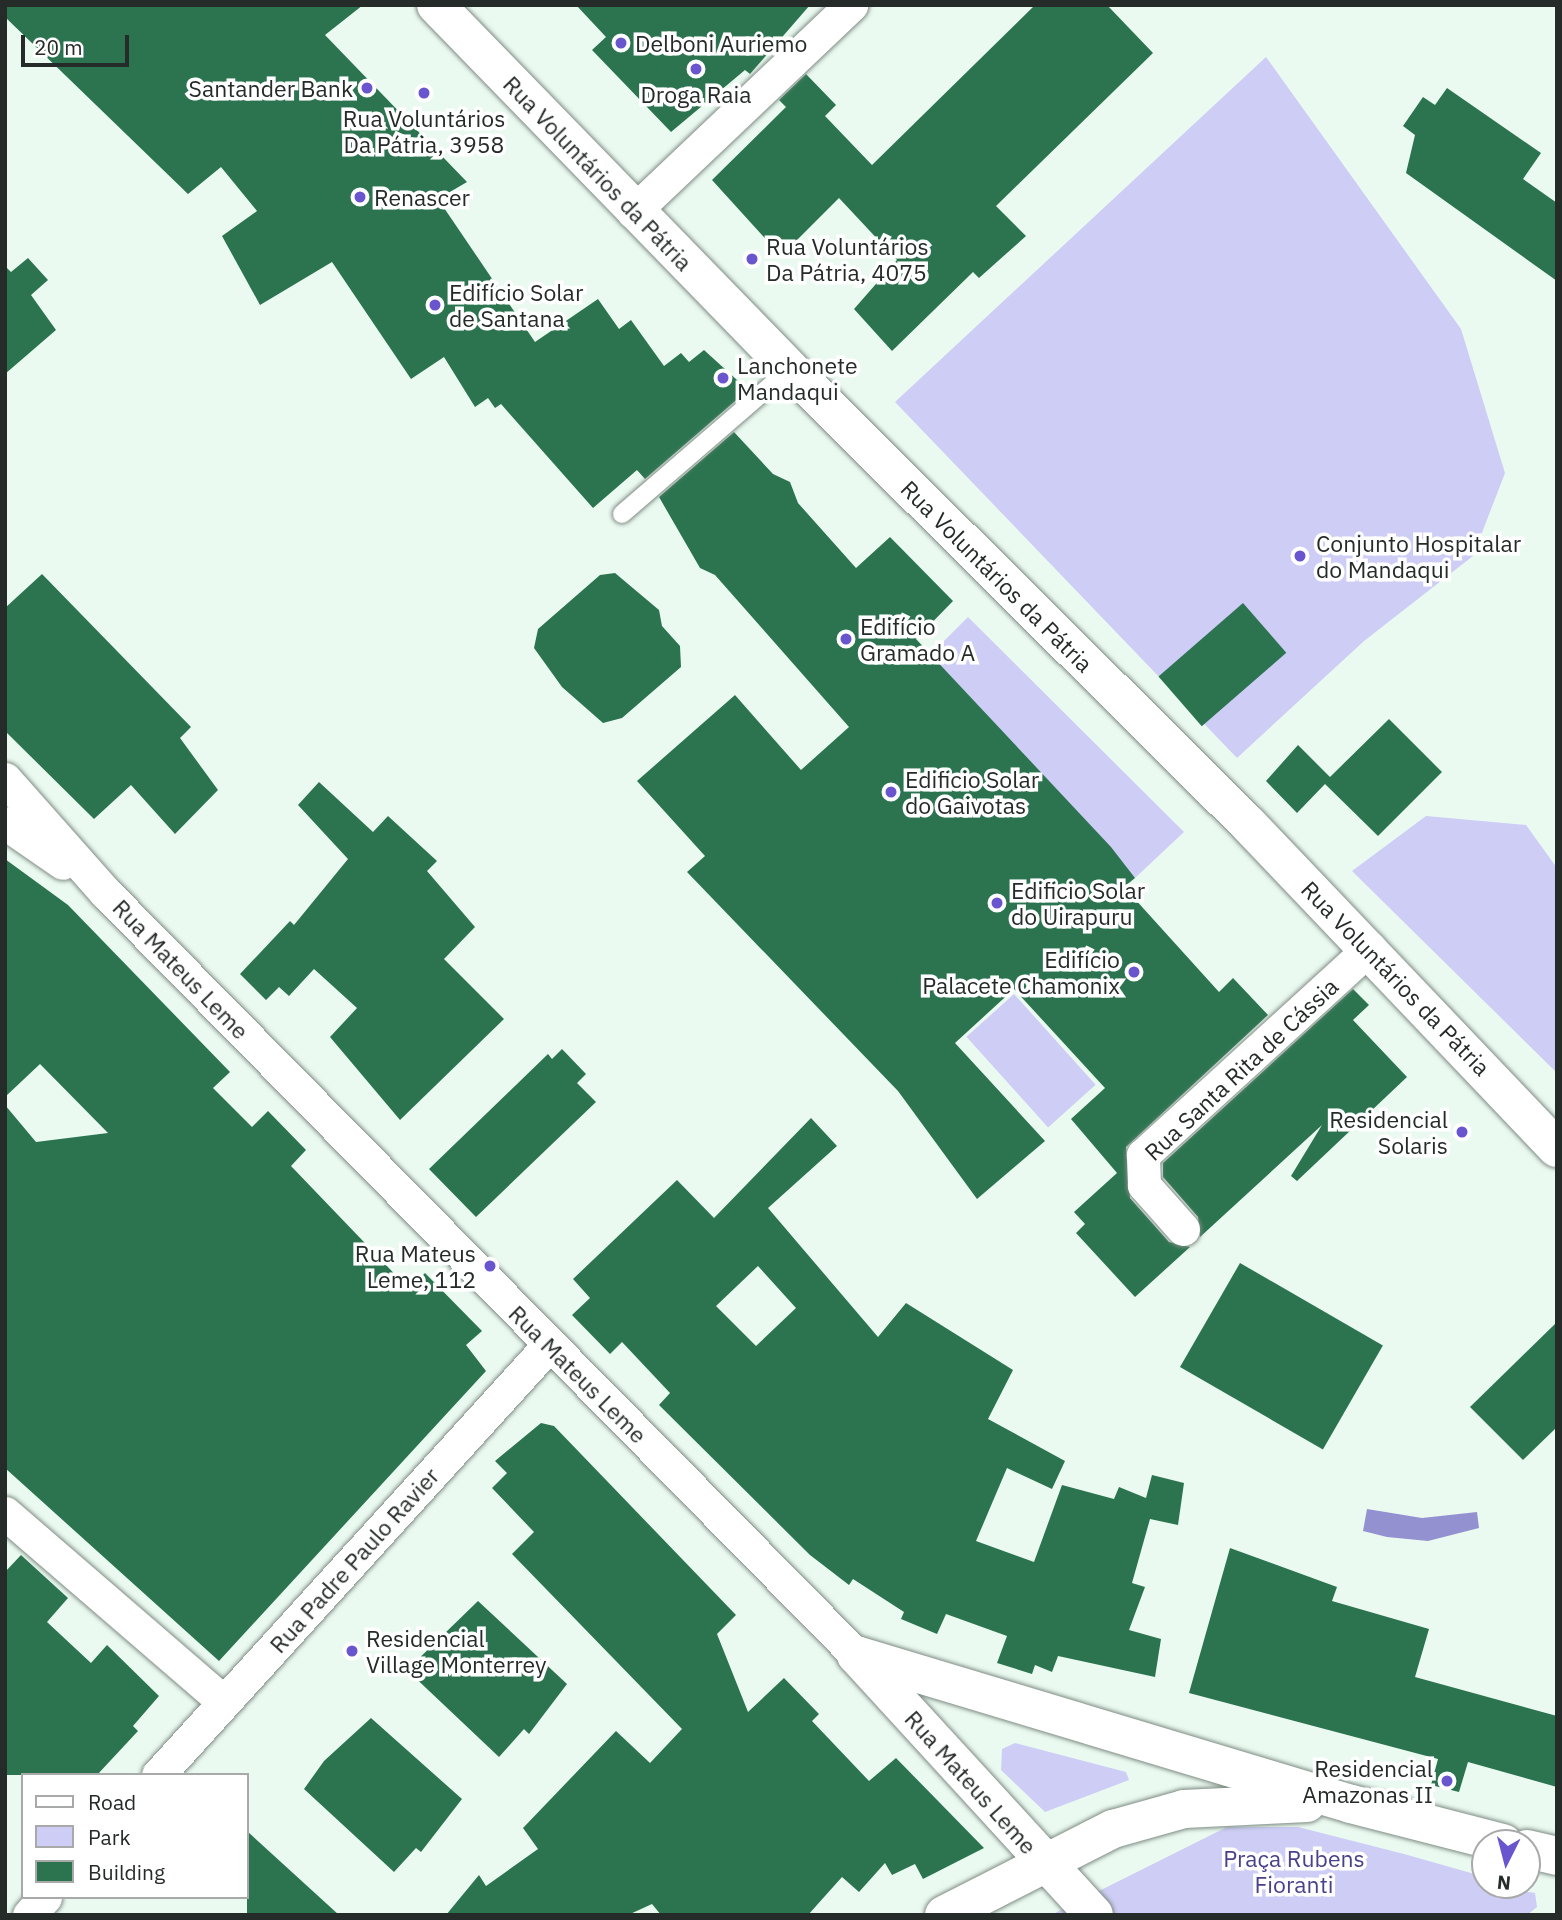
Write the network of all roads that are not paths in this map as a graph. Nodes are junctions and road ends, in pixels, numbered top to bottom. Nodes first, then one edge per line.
1 (436, 5) edge
2 (851, 5) edge
3 (633, 212) junction
4 (790, 369) junction
5 (622, 514) dead end
6 (5, 779) edge
7 (5, 823) edge
8 (105, 892) junction
9 (1370, 948) junction
10 (1557, 1148) edge
11 (1183, 1229) dead end
12 (549, 1345) junction
13 (5, 1513) edge
14 (856, 1655) junction
15 (224, 1702) junction
16 (160, 1773) edge
17 (1351, 1804) junction
18 (1471, 1835) edge
19 (1044, 1862) junction
20 (43, 1899) edge
21 (29, 1915) edge
22 (944, 1915) edge
23 (1094, 1915) edge

1 - 3 main road, Rua Voluntários da Pátria
2 - 3 street
3 - 4 main road, Rua Voluntários da Pátria
4 - 5 lane
4 - 9 main road, Rua Voluntários da Pátria
6 - 8 street, Rua Mateus Leme
7 - 8 street, Rua Mateus Leme
8 - 12 street, Rua Mateus Leme
9 - 10 main road, Rua Voluntários da Pátria
9 - 11 street, Rua Santa Rita de Cássia
12 - 14 street, Rua Mateus Leme
12 - 15 street, Rua Padre Paulo Ravier
13 - 15 street
14 - 17 main road
14 - 19 main road, Rua Mateus Leme
15 - 16 street, Rua Padre Paulo Ravier
17 - 18 main road
17 - 19 main road
19 - 22 main road
19 - 23 main road
20 - 21 street

